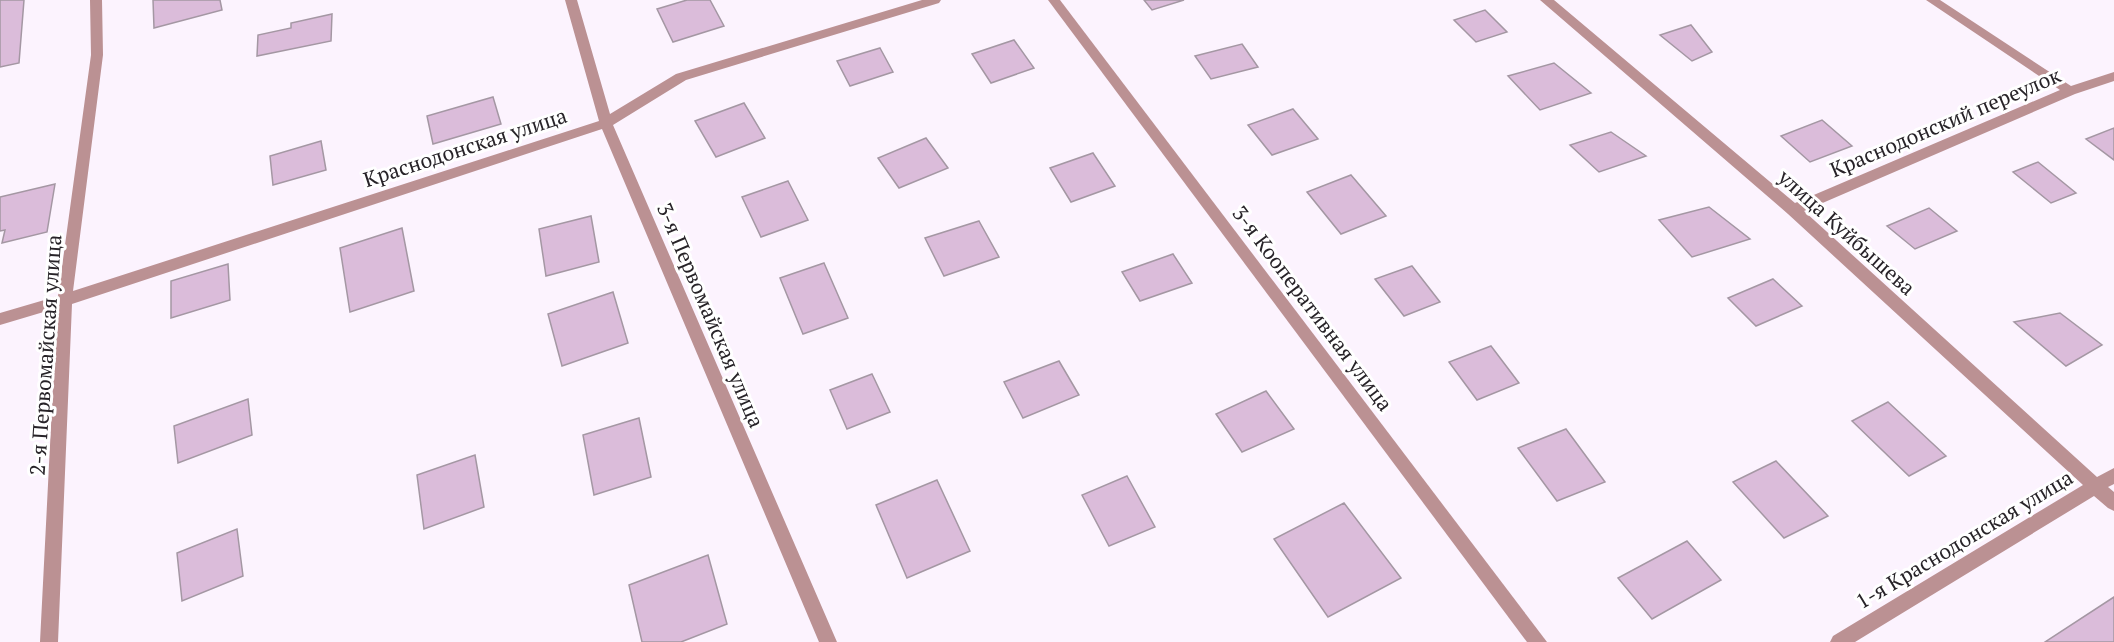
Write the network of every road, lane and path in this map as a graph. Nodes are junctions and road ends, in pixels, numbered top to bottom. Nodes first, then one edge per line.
1 (96, 0) edge
2 (571, 0) edge
3 (935, 0) edge
4 (1054, 0) edge
5 (1546, 0) edge
6 (1932, 0) edge
7 (2114, 76) edge
8 (2070, 91) junction
9 (606, 123) junction
10 (1793, 210) junction
11 (65, 300) junction
12 (0, 319) edge
13 (2114, 475) edge
14 (2094, 486) junction
15 (2114, 503) edge
16 (50, 642) edge
17 (828, 642) edge
18 (1538, 642) edge
19 (1839, 642) edge

1 - 11 street, 2-я Первомайская улица
2 - 9 street, 3-я Первомайская улица
3 - 9 street, Краснодонская улица
4 - 18 street, 3-я Кооперативная улица
5 - 10 street, улица Куйбышева
6 - 8 street
7 - 8 street, Краснодонский переулок
8 - 10 street, Краснодонский переулок
9 - 11 street, Краснодонская улица
9 - 17 street, 3-я Первомайская улица
10 - 14 street, улица Куйбышева
11 - 12 street, Краснодонская улица
11 - 16 street, 2-я Первомайская улица
13 - 14 street, 1-я Краснодонская улица
14 - 15 street, улица Куйбышева
14 - 19 street, 1-я Краснодонская улица

